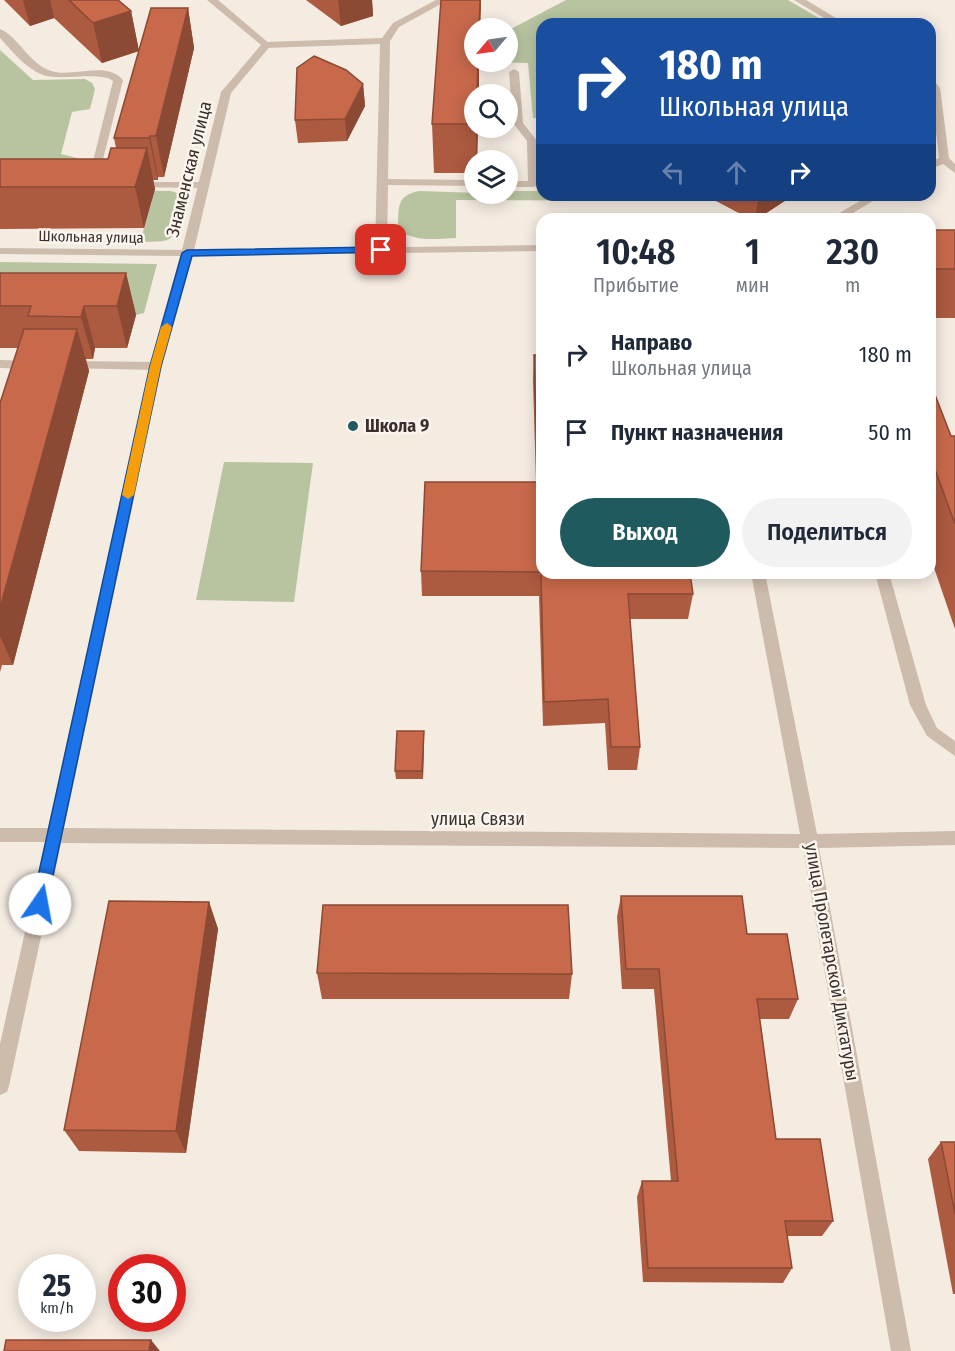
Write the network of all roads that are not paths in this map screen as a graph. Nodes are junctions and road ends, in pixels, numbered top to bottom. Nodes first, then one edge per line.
1 (212, 0) edge
2 (443, 0) edge
3 (799, 0) edge
4 (830, 18) edge
5 (0, 32) edge
6 (384, 41) junction
7 (266, 45) junction
8 (514, 72) dead end
9 (936, 96) edge
10 (944, 159) junction
11 (936, 163) edge
12 (955, 171) edge
13 (382, 182) junction
14 (464, 183) edge
15 (518, 184) edge
16 (103, 185) edge
17 (126, 185) edge
18 (204, 185) junction
19 (867, 201) edge
20 (846, 213) edge
21 (536, 248) edge
22 (381, 250) junction
23 (0, 251) edge
24 (187, 253) junction
25 (0, 366) edge
26 (156, 366) junction
27 (759, 579) edge
28 (884, 579) edge
29 (955, 750) edge
30 (0, 835) edge
31 (54, 835) junction
32 (955, 838) edge
33 (810, 841) junction
34 (0, 1086) edge
35 (901, 1351) edge

1 - 7 street
2 - 6 street
3 - 4 street
5 - 16 street
6 - 7 street
6 - 13 street
7 - 18 street, Знаменская улица
8 - 15 street
9 - 10 street
10 - 11 street
10 - 12 street
13 - 14 street
13 - 22 street
17 - 18 street
18 - 24 street, Знаменская улица
19 - 20 street
21 - 22 street, Школьная улица
22 - 24 street, Школьная улица
23 - 24 street, Школьная улица
24 - 26 street, Знаменская улица
25 - 26 street
26 - 31 street, Знаменская улица
27 - 33 street, улица Пролетарской Диктатуры
28 - 29 street
30 - 31 street, улица Связи
31 - 33 street, улица Связи
31 - 34 street, Знаменская улица
32 - 33 street, улица Связи
33 - 35 street, улица Пролетарской Диктатуры

